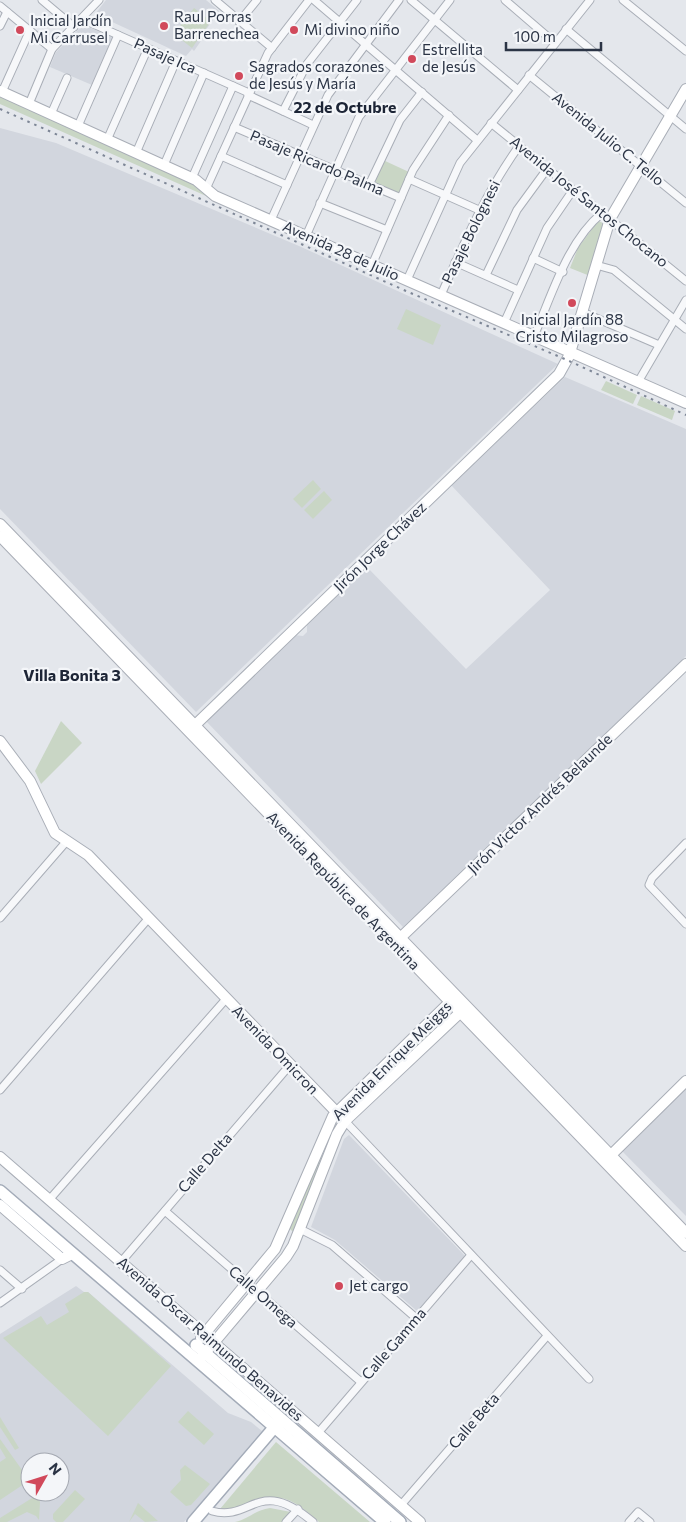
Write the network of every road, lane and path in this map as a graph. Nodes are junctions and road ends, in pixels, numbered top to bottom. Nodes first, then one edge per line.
1 (42, 0) edge
2 (215, 0) edge
3 (257, 0) edge
4 (309, 0) edge
5 (314, 0) edge
6 (357, 0) edge
7 (399, 0) edge
8 (411, 0) edge
9 (450, 0) edge
10 (505, 0) edge
11 (590, 0) edge
12 (623, 0) edge
13 (97, 1) edge
14 (0, 6) edge
15 (7, 12) junction
16 (82, 19) junction
17 (434, 19) junction
18 (239, 22) junction
19 (339, 22) junction
20 (0, 26) edge
21 (74, 28) junction
22 (566, 29) junction
23 (30, 30) junction
24 (118, 35) junction
25 (555, 42) junction
26 (365, 44) junction
27 (148, 48) junction
28 (272, 48) junction
29 (52, 49) junction
30 (686, 51) edge
31 (176, 61) junction
32 (395, 69) junction
33 (204, 73) junction
34 (529, 75) junction
35 (67, 78) dead end
36 (233, 86) junction
37 (686, 89) edge
38 (518, 90) junction
39 (1, 91) edge
40 (422, 92) junction
41 (248, 94) junction
42 (29, 104) junction
43 (283, 111) junction
44 (51, 114) junction
45 (449, 115) junction
46 (670, 116) junction
47 (491, 123) junction
48 (313, 125) junction
49 (78, 126) junction
50 (234, 127) junction
51 (686, 128) edge
52 (107, 140) junction
53 (477, 140) junction
54 (519, 146) junction
55 (136, 153) junction
56 (300, 155) junction
57 (221, 156) junction
58 (164, 165) junction
59 (641, 165) junction
60 (547, 169) junction
61 (334, 170) junction
62 (192, 178) junction
63 (409, 179) junction
64 (286, 185) junction
65 (369, 185) junction
66 (206, 189) junction
67 (573, 190) junction
68 (444, 195) junction
69 (401, 198) junction
70 (320, 203) junction
71 (686, 203) edge
72 (479, 210) junction
73 (606, 216) junction
74 (271, 220) junction
75 (387, 230) junction
76 (306, 236) junction
77 (533, 258) junction
78 (455, 262) junction
79 (372, 265) junction
80 (596, 265) junction
81 (563, 272) junction
82 (486, 275) junction
83 (407, 280) junction
84 (686, 281) edge
85 (518, 290) junction
86 (441, 295) junction
87 (686, 300) edge
88 (582, 312) junction
89 (674, 319) junction
90 (504, 323) junction
91 (686, 329) edge
92 (534, 336) junction
93 (659, 345) junction
94 (569, 356) junction
95 (638, 382) junction
96 (686, 403) edge
97 (0, 524) edge
98 (0, 536) edge
99 (686, 664) edge
100 (192, 728) junction
101 (0, 741) edge
102 (62, 840) junction
103 (686, 843) edge
104 (0, 918) edge
105 (148, 919) junction
106 (686, 924) edge
107 (397, 941) junction
108 (226, 999) junction
109 (454, 999) junction
110 (464, 1009) junction
111 (428, 1024) junction
112 (438, 1034) junction
113 (290, 1065) junction
114 (686, 1081) edge
115 (0, 1090) edge
116 (351, 1097) junction
117 (360, 1106) junction
118 (336, 1113) junction
119 (345, 1121) junction
120 (317, 1150) junction
121 (328, 1154) junction
122 (0, 1157) edge
123 (608, 1158) junction
124 (0, 1191) edge
125 (49, 1200) junction
126 (0, 1205) edge
127 (165, 1211) junction
128 (300, 1229) junction
129 (686, 1233) edge
130 (686, 1246) edge
131 (471, 1255) junction
132 (67, 1256) junction
133 (121, 1262) junction
134 (0, 1270) edge
135 (248, 1284) junction
136 (22, 1289) junction
137 (258, 1292) junction
138 (0, 1303) edge
139 (416, 1318) junction
140 (204, 1334) junction
141 (547, 1336) junction
142 (214, 1343) junction
143 (197, 1353) junction
144 (589, 1379) dead end
145 (360, 1382) junction
146 (280, 1426) junction
147 (318, 1433) junction
148 (401, 1505) junction
149 (298, 1509) junction
150 (214, 1512) junction
151 (193, 1522) edge
152 (204, 1522) edge
153 (219, 1522) edge
154 (286, 1522) edge
155 (313, 1522) edge
156 (385, 1522) edge
157 (400, 1522) edge
158 (420, 1522) edge
159 (629, 1522) edge
160 (650, 1522) edge

1 - 21 street
2 - 18 street
3 - 18 street
4 - 28 street
5 - 19 street
6 - 19 street
7 - 26 street
8 - 17 street
9 - 17 street
10 - 25 street
11 - 22 street
12 - 30 street
13 - 16 street
14 - 15 street
15 - 20 street
15 - 23 street
16 - 21 street
16 - 24 street, Pasaje Ica
17 - 32 street
17 - 38 street
18 - 28 street
19 - 26 street
19 - 43 street
21 - 29 street
22 - 25 street
22 - 46 street
23 - 29 street
23 - 39 street
24 - 27 street, Pasaje Ica
24 - 49 street
25 - 34 street
26 - 32 street
26 - 48 street
27 - 31 street, Pasaje Ica
27 - 52 street
28 - 41 street
29 - 42 street
31 - 33 street, Pasaje Ica
31 - 55 street
32 - 40 street
32 - 61 street
33 - 36 street, Pasaje Ica
33 - 58 street
34 - 38 street
34 - 59 street, Avenida Julio C. Tello
35 - 44 street
36 - 41 street, Pasaje Ica
36 - 62 street
37 - 46 main road, Jirón Jorge Chávez
38 - 47 street
39 - 42 main road, Avenida 28 de Julio
40 - 45 street
40 - 65 street
41 - 43 street, Pasaje Ica
41 - 50 street
42 - 44 main road, Avenida 28 de Julio
43 - 48 street, Pasaje Ica
44 - 49 main road, Avenida 28 de Julio
45 - 53 street
45 - 63 street
46 - 51 street
46 - 59 main road, Jirón Jorge Chávez
47 - 53 street
47 - 54 street, Avenida José Santos Chocano
48 - 56 street
49 - 52 main road, Avenida 28 de Julio
50 - 56 street, Pasaje Ricardo Palma
50 - 57 street
52 - 55 main road, Avenida 28 de Julio
53 - 68 street
54 - 60 street, Avenida José Santos Chocano
54 - 72 street, Pasaje Bolognesi
55 - 58 main road, Avenida 28 de Julio
56 - 61 street, Pasaje Ricardo Palma
56 - 64 street
57 - 64 street
57 - 66 street
58 - 62 main road, Avenida 28 de Julio
59 - 71 street, Avenida Julio C. Tello
59 - 73 main road, Jirón Jorge Chávez
60 - 67 street, Avenida José Santos Chocano
60 - 82 street
61 - 65 street, Pasaje Ricardo Palma
61 - 70 street
62 - 66 main road, Avenida 28 de Julio
63 - 68 street
63 - 69 street
64 - 74 street
65 - 69 street, Pasaje Ricardo Palma
66 - 74 main road, Avenida 28 de Julio
67 - 73 street, Avenida José Santos Chocano
67 - 77 street
68 - 72 street
68 - 83 street
69 - 75 street
70 - 75 street
70 - 76 street
72 - 78 street, Pasaje Bolognesi
73 - 80 main road, Jirón Jorge Chávez
73 - 81 street
73 - 84 street, Avenida José Santos Chocano
74 - 76 main road, Avenida 28 de Julio
75 - 79 street
76 - 79 main road, Avenida 28 de Julio
77 - 81 street
77 - 85 street
78 - 82 street
78 - 86 street, Pasaje Bolognesi
79 - 83 main road, Avenida 28 de Julio
80 - 88 main road, Jirón Jorge Chávez
80 - 89 street
81 - 92 street
82 - 85 street
83 - 86 main road, Avenida 28 de Julio
85 - 90 street
86 - 90 main road, Avenida 28 de Julio
87 - 89 street
88 - 93 street
88 - 94 main road, Jirón Jorge Chávez
89 - 91 street
89 - 93 street
90 - 92 main road, Avenida 28 de Julio
92 - 94 main road, Avenida 28 de Julio
93 - 95 street
94 - 95 main road, Avenida 28 de Julio
94 - 100 main road, Jirón Jorge Chávez
95 - 96 main road, Avenida 28 de Julio
97 - 100 main road, Avenida República de Argentina
98 - 100 main road, Avenida República de Argentina
99 - 107 main road, Jirón Victor Andrés Belaunde
100 - 107 main road, Avenida República de Argentina
101 - 102 main road
102 - 104 street
102 - 105 main road, Avenida Omicron
103 - 106 street
105 - 108 main road, Avenida Omicron
105 - 115 street
107 - 109 main road, Avenida República de Argentina
108 - 113 main road, Avenida Omicron
108 - 125 street
109 - 110 main road, Avenida República de Argentina
109 - 111 main road, Avenida Enrique Meiggs
110 - 112 main road, Avenida Enrique Meiggs
110 - 123 main road, Avenida República de Argentina
111 - 112 main road
111 - 116 main road, Avenida Enrique Meiggs
112 - 117 main road, Avenida Enrique Meiggs
113 - 118 main road, Avenida Omicron
113 - 127 street, Calle Delta
114 - 123 main road
116 - 117 main road
116 - 118 main road, Avenida Enrique Meiggs
117 - 119 main road, Avenida Enrique Meiggs
118 - 119 main road, Avenida Omicron
118 - 120 main road, Avenida Enrique Meiggs
119 - 121 main road, Avenida Enrique Meiggs
119 - 131 street, Avenida Omicron
120 - 121 main road
120 - 135 main road, Avenida Enrique Meiggs
121 - 128 main road, Avenida Enrique Meiggs
122 - 125 main road, Avenida Óscar Raimundo Benavides
123 - 129 main road, Avenida República de Argentina
123 - 130 main road, Avenida República de Argentina
124 - 132 main road, Avenida Óscar Raimundo Benavides
125 - 133 main road, Avenida Óscar Raimundo Benavides
126 - 132 main road, Avenida Óscar Raimundo Benavides
127 - 133 street, Calle Delta
127 - 135 street, Calle Omega
128 - 137 main road, Avenida Enrique Meiggs
128 - 139 street
131 - 139 street, Calle Gamma
131 - 141 street, Avenida Omicron
132 - 136 street
132 - 143 main road, Avenida Óscar Raimundo Benavides
133 - 140 main road, Avenida Óscar Raimundo Benavides
134 - 136 street
135 - 137 street, Calle Omega
135 - 140 main road, Avenida Enrique Meiggs
136 - 138 street
137 - 142 main road, Avenida Enrique Meiggs
137 - 145 street, Calle Omega
139 - 145 street, Calle Gamma
140 - 142 main road, Avenida Óscar Raimundo Benavides
140 - 143 main road, Avenida Enrique Meiggs
141 - 144 street, Avenida Omicron
141 - 148 street, Calle Beta
142 - 143 main road, Avenida Enrique Meiggs
142 - 147 main road, Avenida Óscar Raimundo Benavides
143 - 146 main road, Avenida Óscar Raimundo Benavides
145 - 147 street, Calle Gamma
146 - 150 main road
146 - 151 main road
146 - 156 main road, Avenida Óscar Raimundo Benavides
146 - 157 main road, Avenida Óscar Raimundo Benavides
147 - 148 main road, Avenida Óscar Raimundo Benavides
148 - 158 main road, Avenida Óscar Raimundo Benavides
149 - 150 street
149 - 154 street
149 - 155 street
150 - 152 main road
150 - 153 street
159 - 160 street

